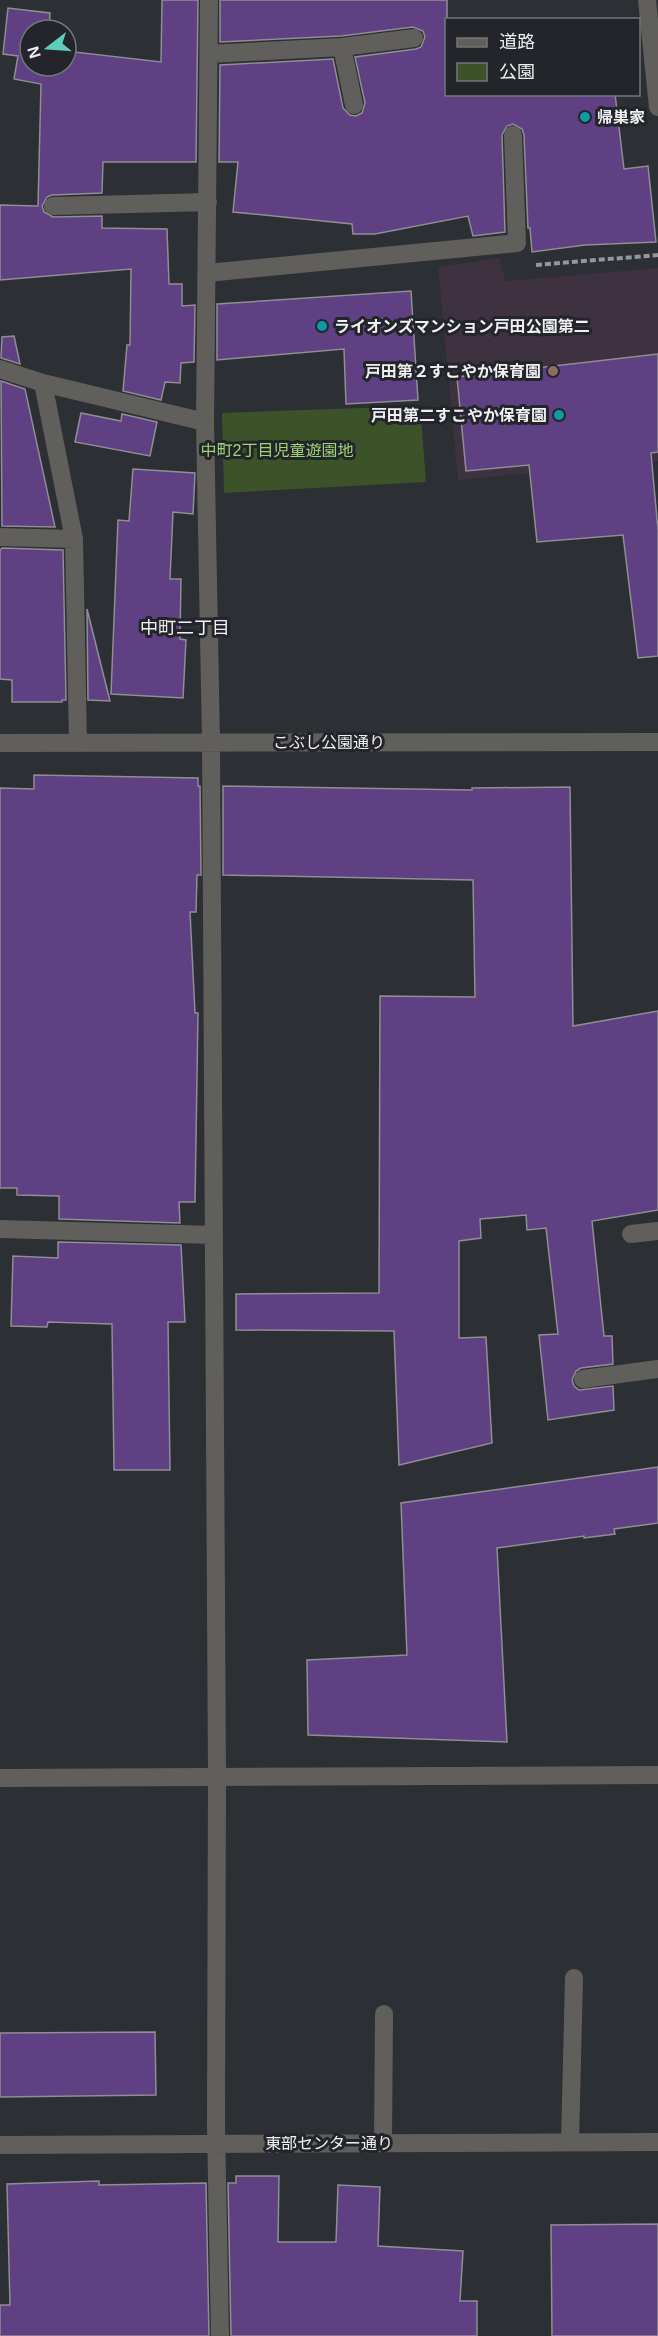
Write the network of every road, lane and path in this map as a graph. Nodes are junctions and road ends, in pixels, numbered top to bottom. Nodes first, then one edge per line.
1 (209, 0) edge
2 (647, 0) edge
3 (414, 39) dead end
4 (342, 47) junction
5 (209, 54) junction
6 (354, 105) dead end
7 (658, 107) edge
8 (513, 135) dead end
9 (208, 202) junction
10 (53, 206) dead end
11 (658, 255) edge
12 (527, 266) dead end
13 (207, 273) junction
14 (0, 369) edge
15 (43, 383) junction
16 (205, 422) junction
17 (0, 537) edge
18 (74, 539) junction
19 (78, 742) junction
20 (211, 742) junction
21 (658, 742) edge
22 (0, 743) edge
23 (0, 1229) edge
24 (658, 1231) edge
25 (631, 1234) dead end
26 (213, 1235) junction
27 (658, 1369) edge
28 (583, 1379) dead end
29 (658, 1775) edge
30 (217, 1776) junction
31 (0, 1778) edge
32 (574, 1978) dead end
33 (384, 2014) dead end
34 (216, 2135) junction
35 (570, 2142) junction
36 (658, 2142) edge
37 (383, 2143) junction
38 (0, 2145) edge
39 (220, 2336) edge

1 - 5 street
2 - 7 street
3 - 4 street
4 - 5 street
4 - 6 street
5 - 9 street
8 - 13 street
9 - 10 street
9 - 13 street
11 - 12 path
13 - 16 street
14 - 15 street
15 - 16 street
15 - 18 street
16 - 20 street
17 - 18 street
18 - 19 street
19 - 20 street, こぶし公園通り
19 - 22 street, こぶし公園通り
20 - 21 street, こぶし公園通り
20 - 26 street
23 - 26 street
24 - 25 street
26 - 30 street
27 - 28 street
29 - 30 street
30 - 31 street
30 - 34 street
32 - 35 street
33 - 37 street
34 - 37 street, 東部センター通り
34 - 38 street, 東部センター通り
34 - 39 street
35 - 36 street, 東部センター通り
35 - 37 street, 東部センター通り

